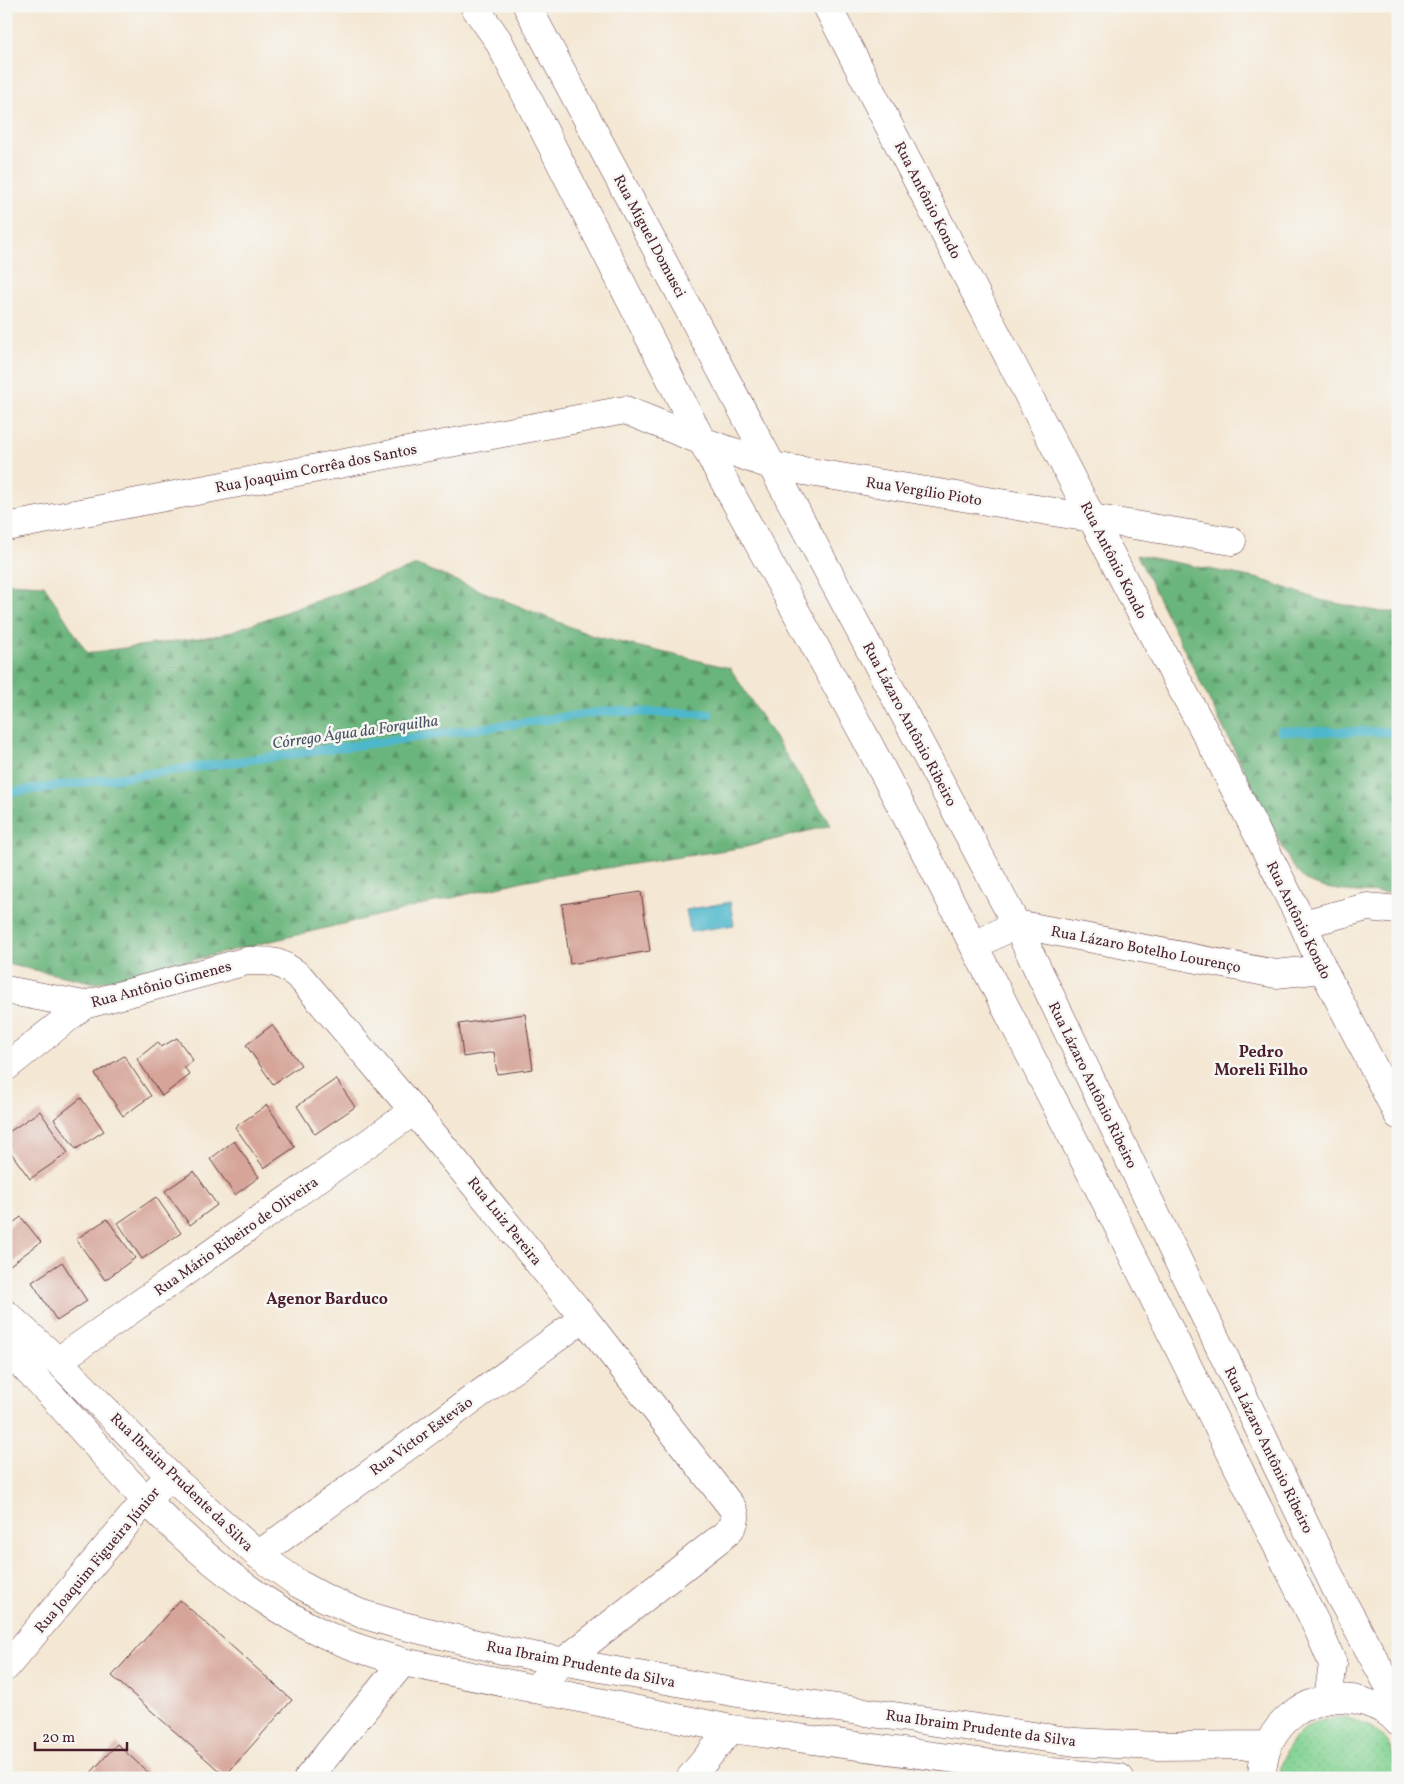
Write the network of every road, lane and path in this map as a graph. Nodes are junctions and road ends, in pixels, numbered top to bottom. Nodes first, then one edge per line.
1 (474, 6) edge
2 (527, 6) edge
3 (827, 6) edge
4 (625, 410) joint
5 (702, 441) junction
6 (773, 466) junction
7 (1093, 519) junction
8 (6, 527) edge
9 (1232, 541) dead end
10 (1398, 910) edge
11 (1016, 924) junction
12 (1303, 924) junction
13 (974, 946) junction
14 (247, 961) joint
15 (1323, 969) junction
16 (6, 990) edge
17 (84, 1005) junction
18 (6, 1067) edge
19 (414, 1111) junction
20 (1398, 1115) edge
21 (6, 1314) edge
22 (584, 1318) junction
23 (6, 1350) edge
24 (58, 1361) junction
25 (170, 1476) junction
26 (146, 1500) junction
27 (258, 1555) junction
28 (403, 1662) junction
29 (563, 1662) junction
30 (6, 1667) edge
31 (534, 1689) junction
32 (1328, 1698) junction
33 (1398, 1712) edge
34 (1398, 1722) edge
35 (732, 1729) junction
36 (1268, 1745) junction
37 (1049, 1775) edge
38 (308, 1778) edge
39 (690, 1778) edge
40 (1120, 1778) edge
41 (1262, 1778) edge

1 - 5 street
2 - 6 street, Rua Miguel Domusci
3 - 7 street, Rua Antônio Kondo
4 - 5 street, Rua Vergílio Pioto
4 - 8 street, Rua Joaquim Corrêa dos Santos
5 - 6 street, Rua Vergílio Pioto
5 - 13 street
6 - 7 street, Rua Vergílio Pioto
6 - 11 street, Rua Lázaro Antônio Ribeiro
7 - 9 street, Rua Vergílio Pioto
7 - 12 street, Rua Antônio Kondo
10 - 12 street
11 - 13 street
11 - 15 street, Rua Lázaro Botelho Lourenço
11 - 33 street, Rua Lázaro Antônio Ribeiro
12 - 15 street, Rua Antônio Kondo
13 - 32 street
14 - 17 street, Rua Antônio Gimenes
14 - 19 street, Rua Luiz Pereira
15 - 20 street, Rua Antônio Kondo
16 - 17 street
17 - 18 street, Rua Antônio Gimenes
19 - 22 street, Rua Luiz Pereira
19 - 24 street, Rua Mário Ribeiro de Oliveira
21 - 24 street, Rua Ibraim Prudente da Silva
22 - 27 street, Rua Victor Estevão
22 - 29 street, Rua Luiz Pereira
23 - 26 street
24 - 25 street, Rua Ibraim Prudente da Silva
25 - 26 street, Rua Joaquim Figueira Júnior
25 - 27 street, Rua Ibraim Prudente da Silva
26 - 28 street
26 - 30 street, Rua Joaquim Figueira Júnior
27 - 29 street, Rua Ibraim Prudente da Silva
28 - 31 street
28 - 38 street
29 - 31 street
29 - 36 street, Rua Ibraim Prudente da Silva
31 - 35 street
32 - 34 street
32 - 36 street
35 - 37 street
35 - 39 street
36 - 41 street
37 - 40 street

